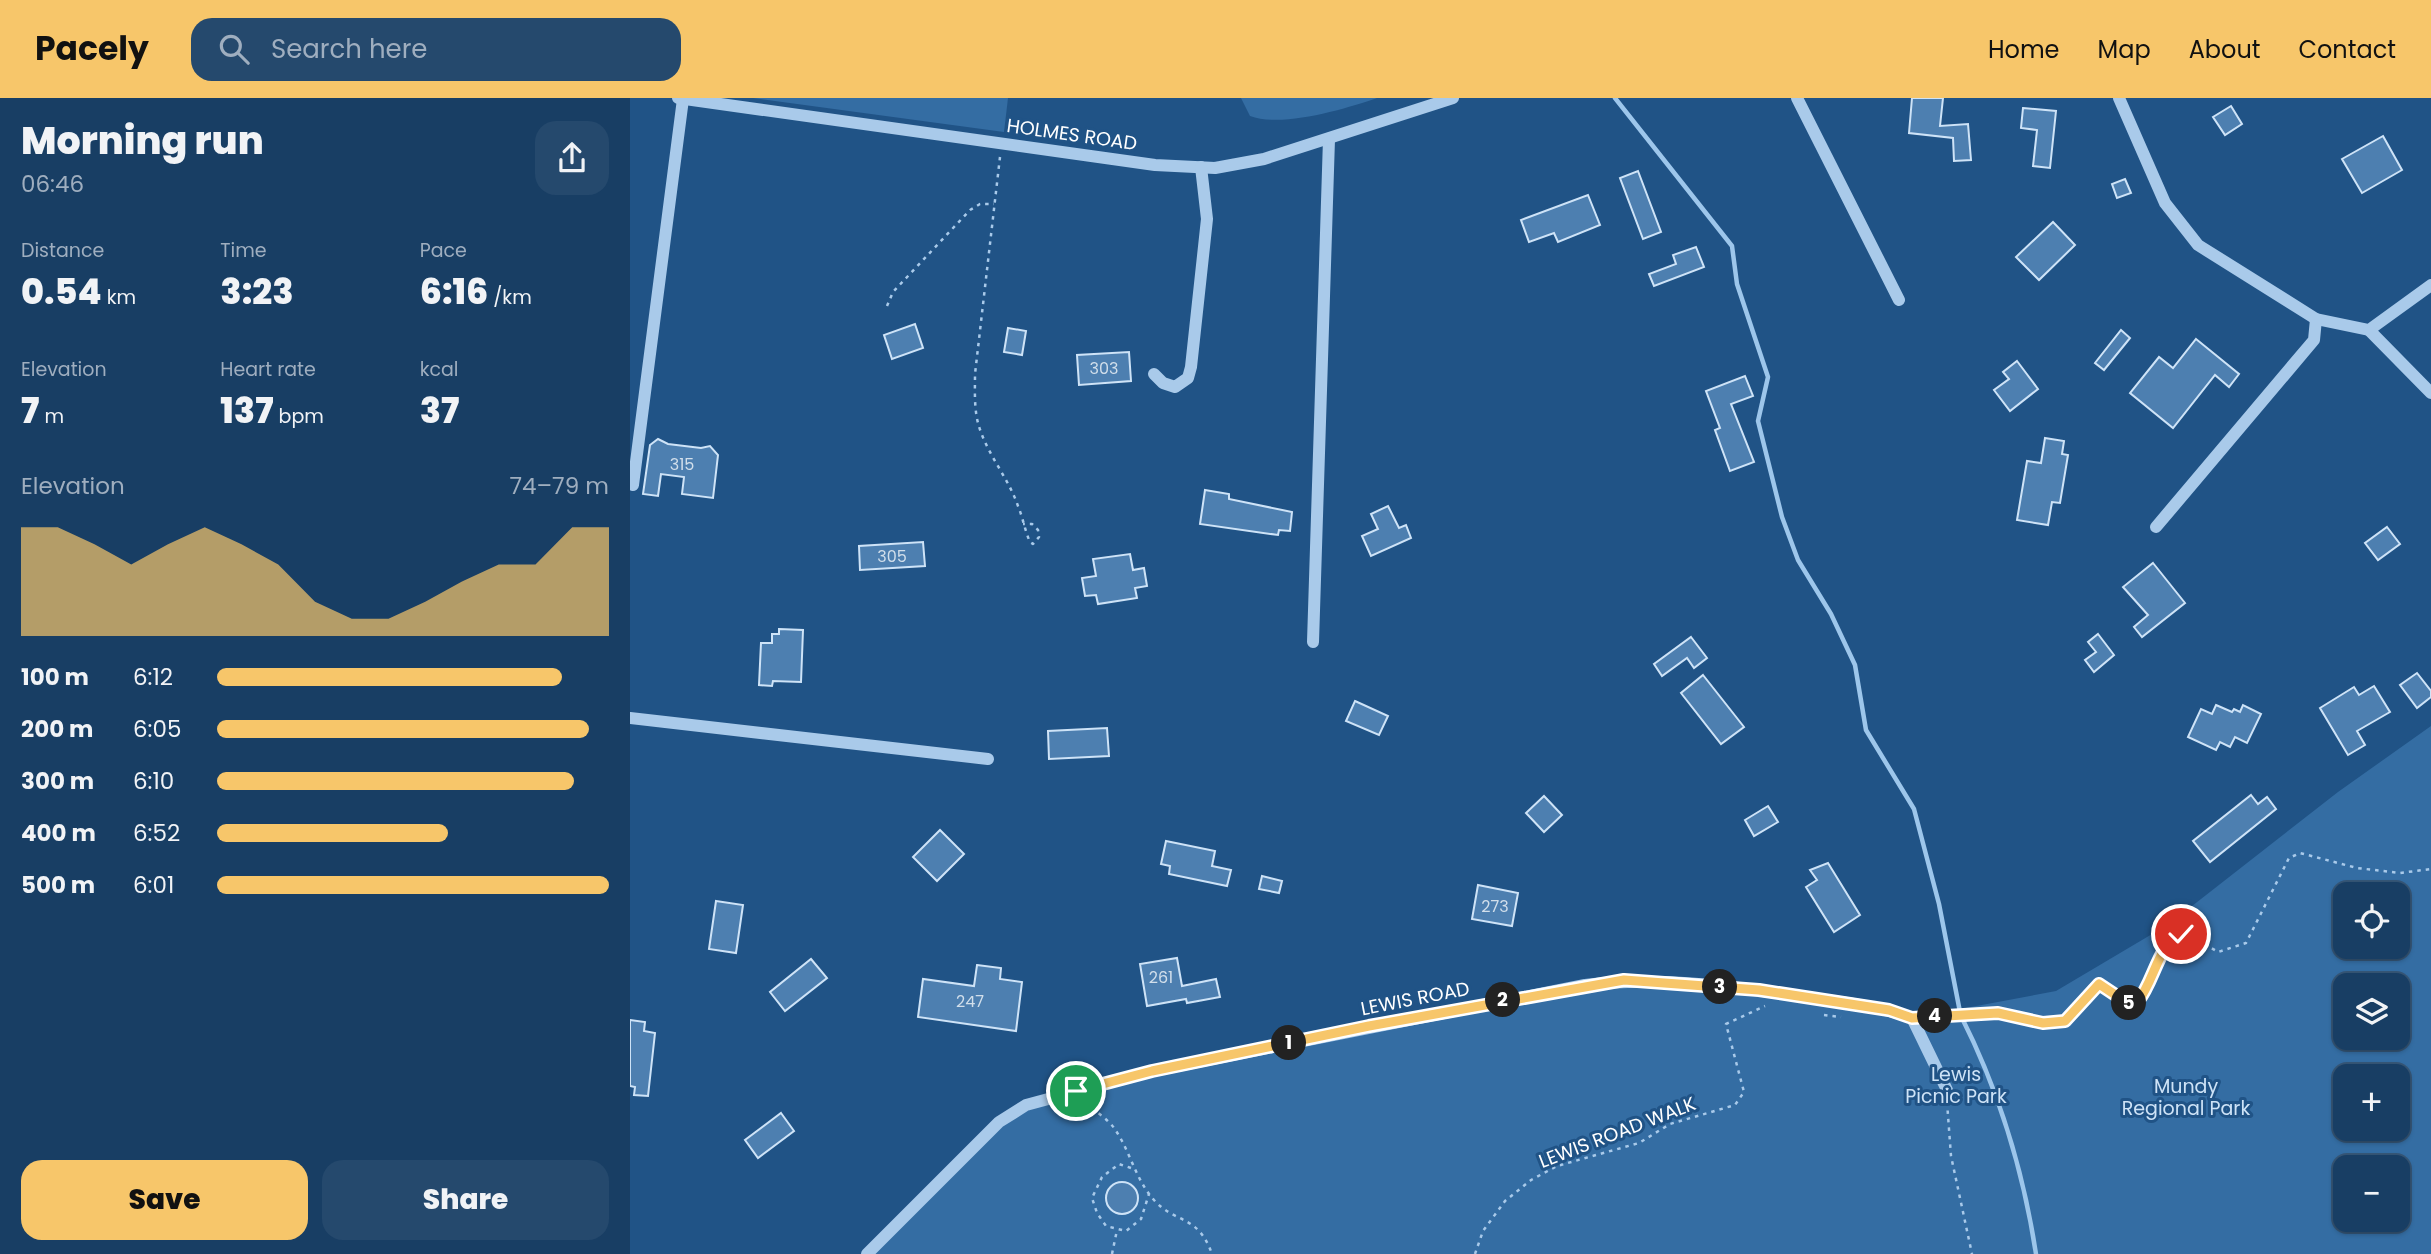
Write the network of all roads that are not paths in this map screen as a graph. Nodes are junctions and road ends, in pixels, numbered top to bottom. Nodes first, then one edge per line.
1 (680, 98) edge
2 (1453, 98) edge
3 (1797, 98) edge
4 (2119, 98) edge
5 (1329, 139) junction
6 (1201, 167) junction
7 (2431, 285) edge
8 (1899, 300) dead end
9 (2316, 319) junction
10 (2369, 330) junction
11 (1154, 374) dead end
12 (2431, 393) edge
13 (633, 485) dead end
14 (2156, 527) dead end
15 (1313, 642) dead end
16 (630, 718) edge
17 (988, 759) dead end
18 (1947, 1090) road end
19 (867, 1254) edge

1 - 6 street, HOLMES ROAD
1 - 13 street
2 - 5 street, HOLMES ROAD
3 - 8 street
4 - 9 street
5 - 6 street, HOLMES ROAD
5 - 15 street
6 - 11 street
7 - 10 street
9 - 10 street
9 - 14 street
10 - 12 street
16 - 17 street
18 - 19 street, LEWIS ROAD

